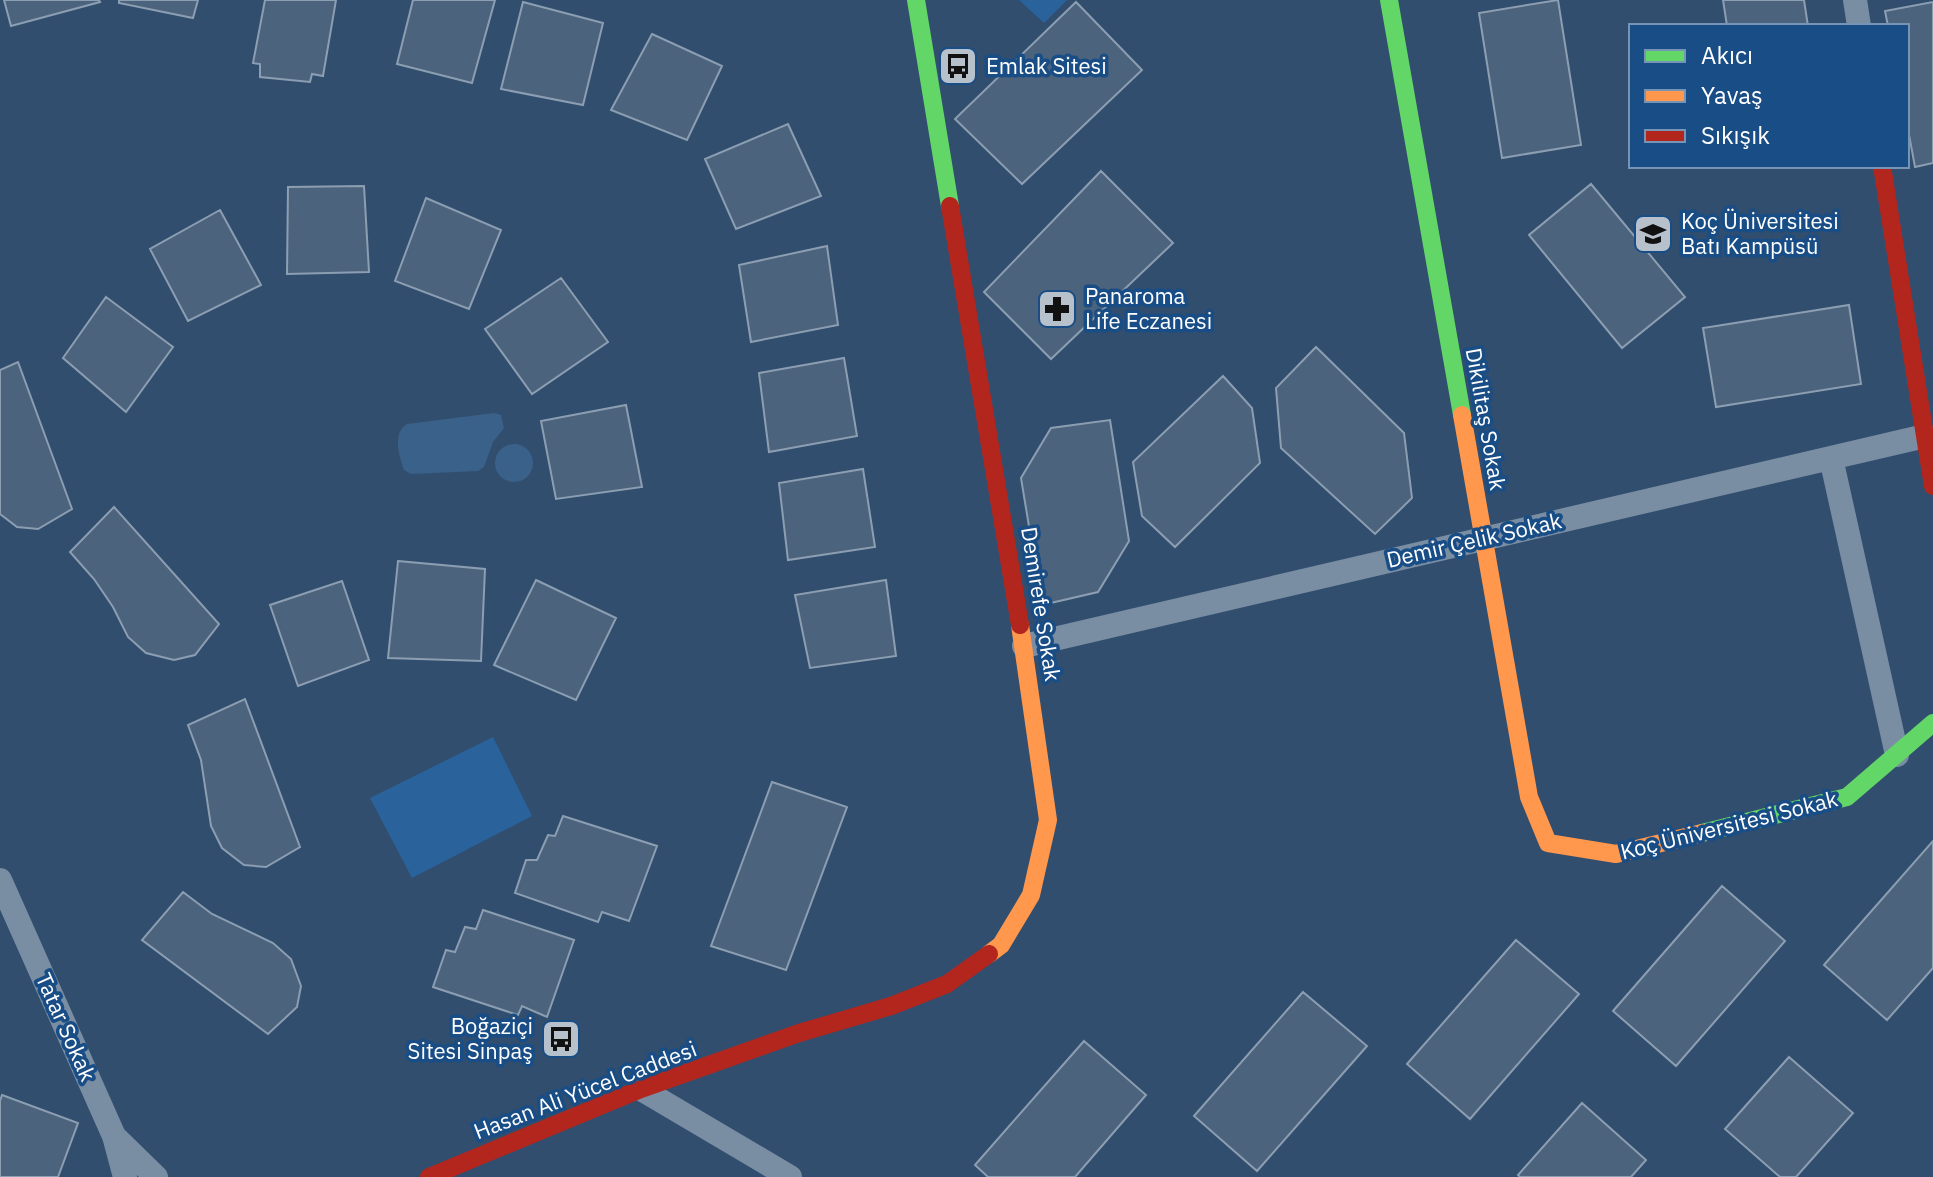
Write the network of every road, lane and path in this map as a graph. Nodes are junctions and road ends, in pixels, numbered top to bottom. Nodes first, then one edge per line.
1 (916, 0) edge
2 (1389, 0) edge
3 (1855, 0) edge
4 (1859, 24) edge
5 (1882, 168) edge
6 (1925, 436) junction
7 (1831, 458) junction
8 (1933, 486) edge
9 (1483, 538) junction
10 (1024, 646) junction
11 (1933, 723) edge
12 (1897, 755) junction
13 (1548, 843) joint
14 (0, 880) edge
15 (759, 1049) joint
16 (641, 1089) junction
17 (114, 1136) junction
18 (125, 1177) edge
19 (156, 1177) edge
20 (429, 1177) edge
21 (790, 1177) edge

1 - 10 street, Demirefe Sokak
2 - 9 street, Dikilitaş Sokak
3 - 4 street
5 - 6 street
6 - 7 street, Demir Çelik Sokak
6 - 8 street
7 - 9 street, Demir Çelik Sokak
7 - 12 street
9 - 10 street, Demir Çelik Sokak
9 - 13 street, Dikilitaş Sokak
10 - 15 street, Demirefe Sokak
11 - 12 street, Koç Üniversitesi Sokak
12 - 13 street, Koç Üniversitesi Sokak
14 - 17 street, Tatar Sokak
15 - 16 street, Hasan Ali Yücel Caddesi
16 - 20 street, Hasan Ali Yücel Caddesi
16 - 21 street
17 - 18 street, Tatar Sokak
17 - 19 street

